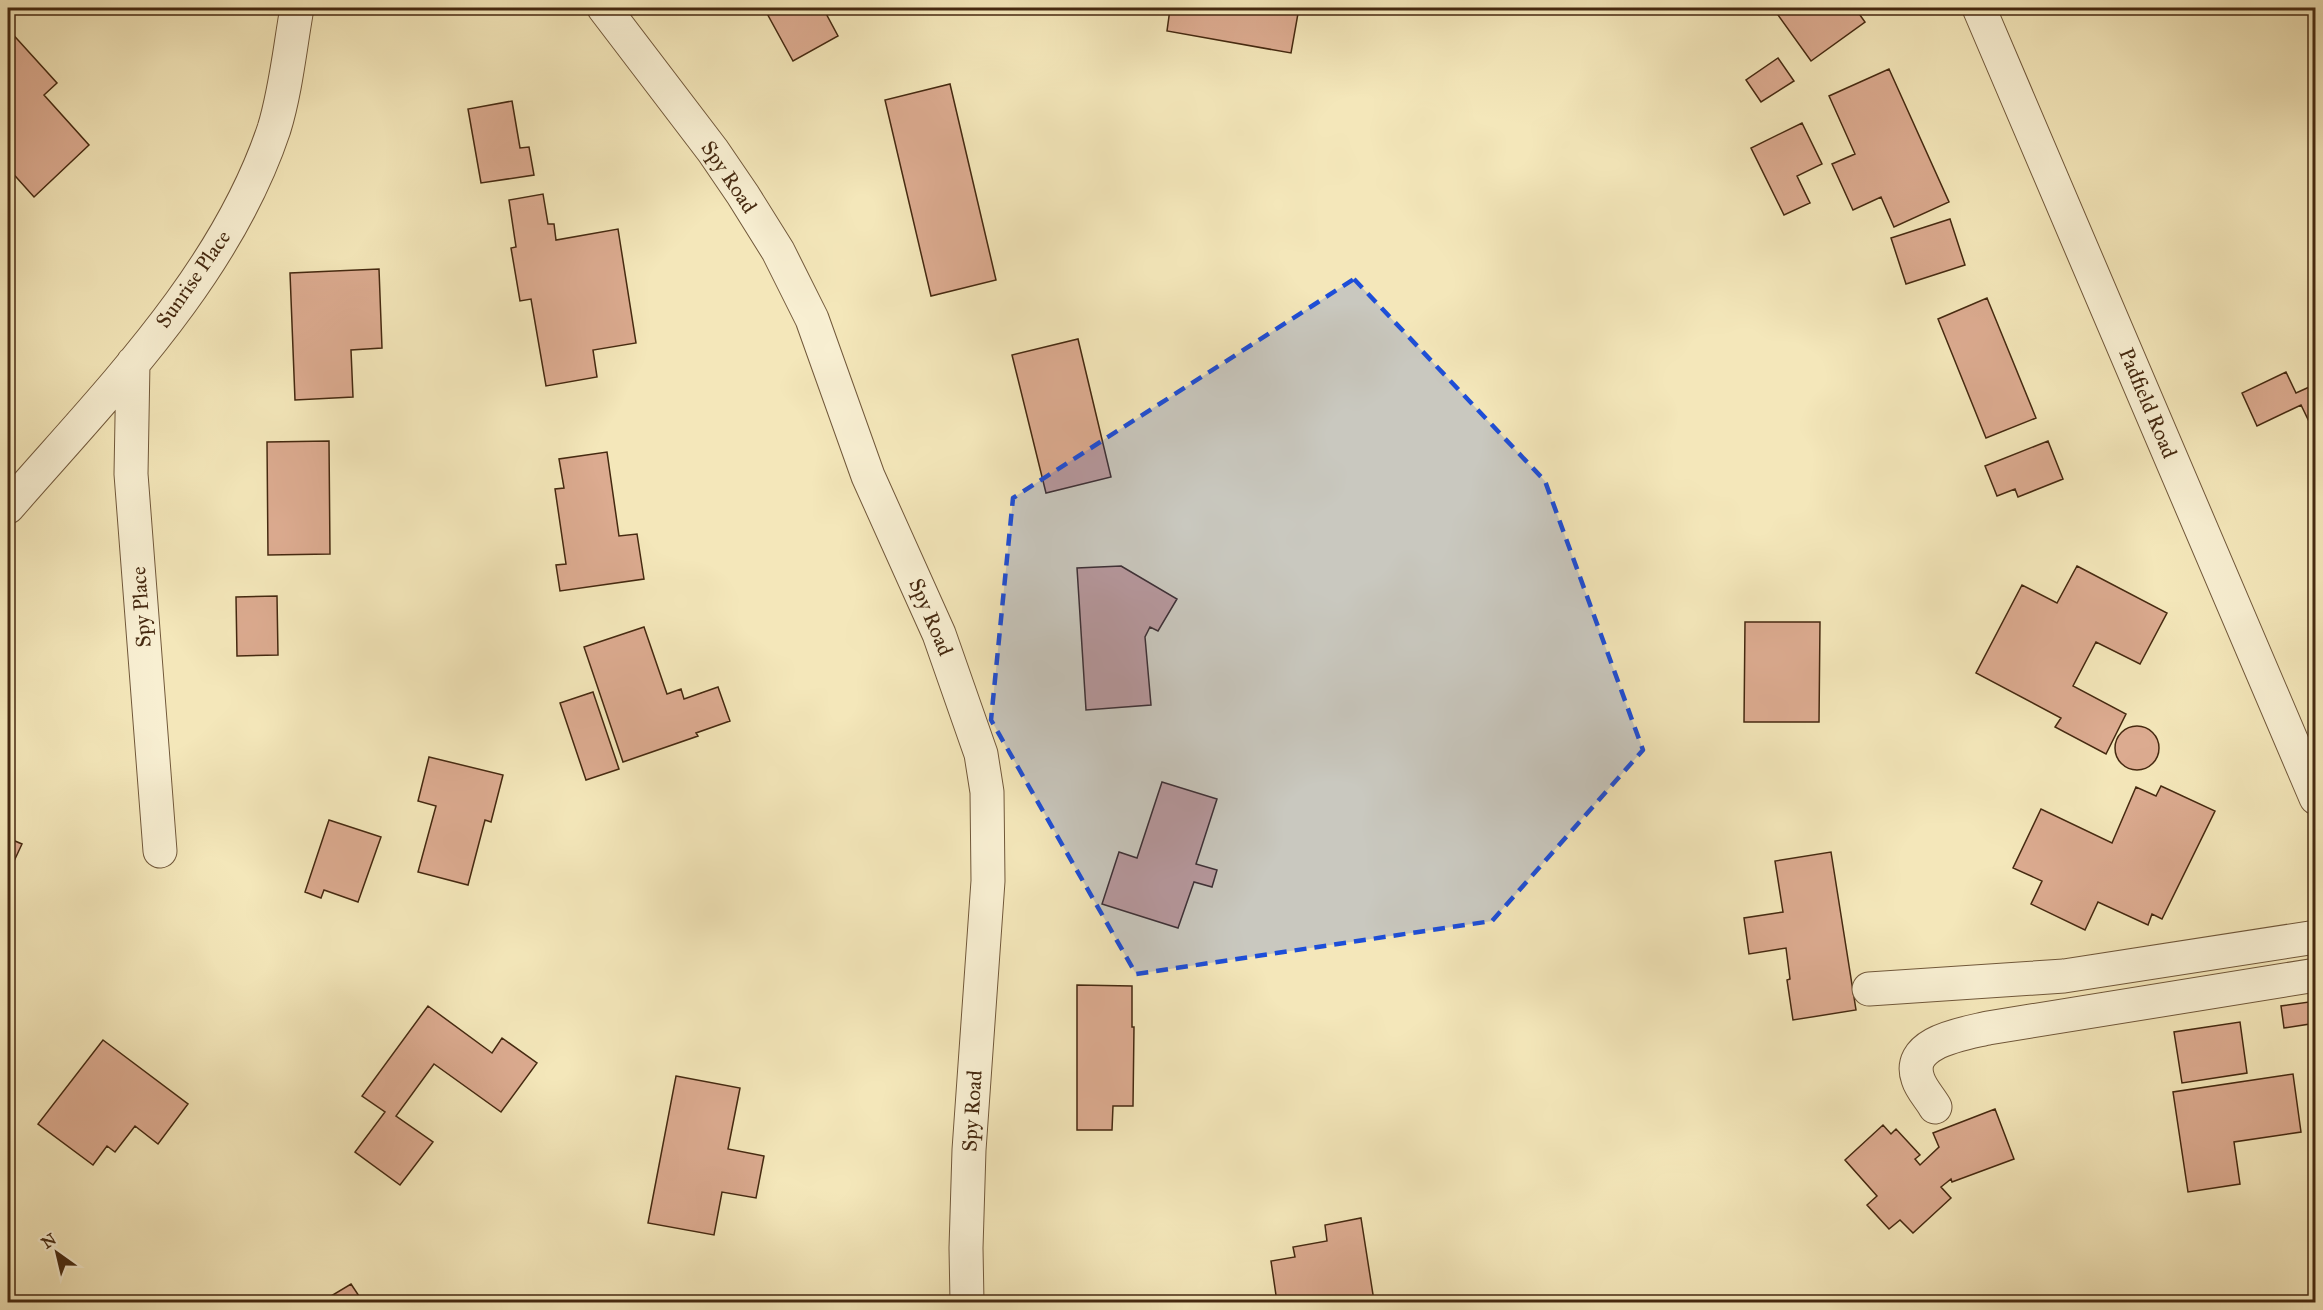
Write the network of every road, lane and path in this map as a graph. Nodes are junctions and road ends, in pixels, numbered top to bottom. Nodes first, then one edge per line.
1 (297, 8) edge
2 (604, 8) edge
3 (1979, 8) edge
4 (133, 363) junction
5 (8, 507) edge
6 (2316, 798) edge
7 (160, 851) dead end
8 (2316, 937) edge
9 (2316, 975) edge
10 (1869, 989) dead end
11 (1935, 1107) dead end
12 (967, 1302) edge

1 - 4 street, Sunrise Place
2 - 12 street, Spy Road
3 - 6 street, Padfield Road
4 - 5 street, Sunrise Place
4 - 7 street, Spy Place
8 - 10 street
9 - 11 street

